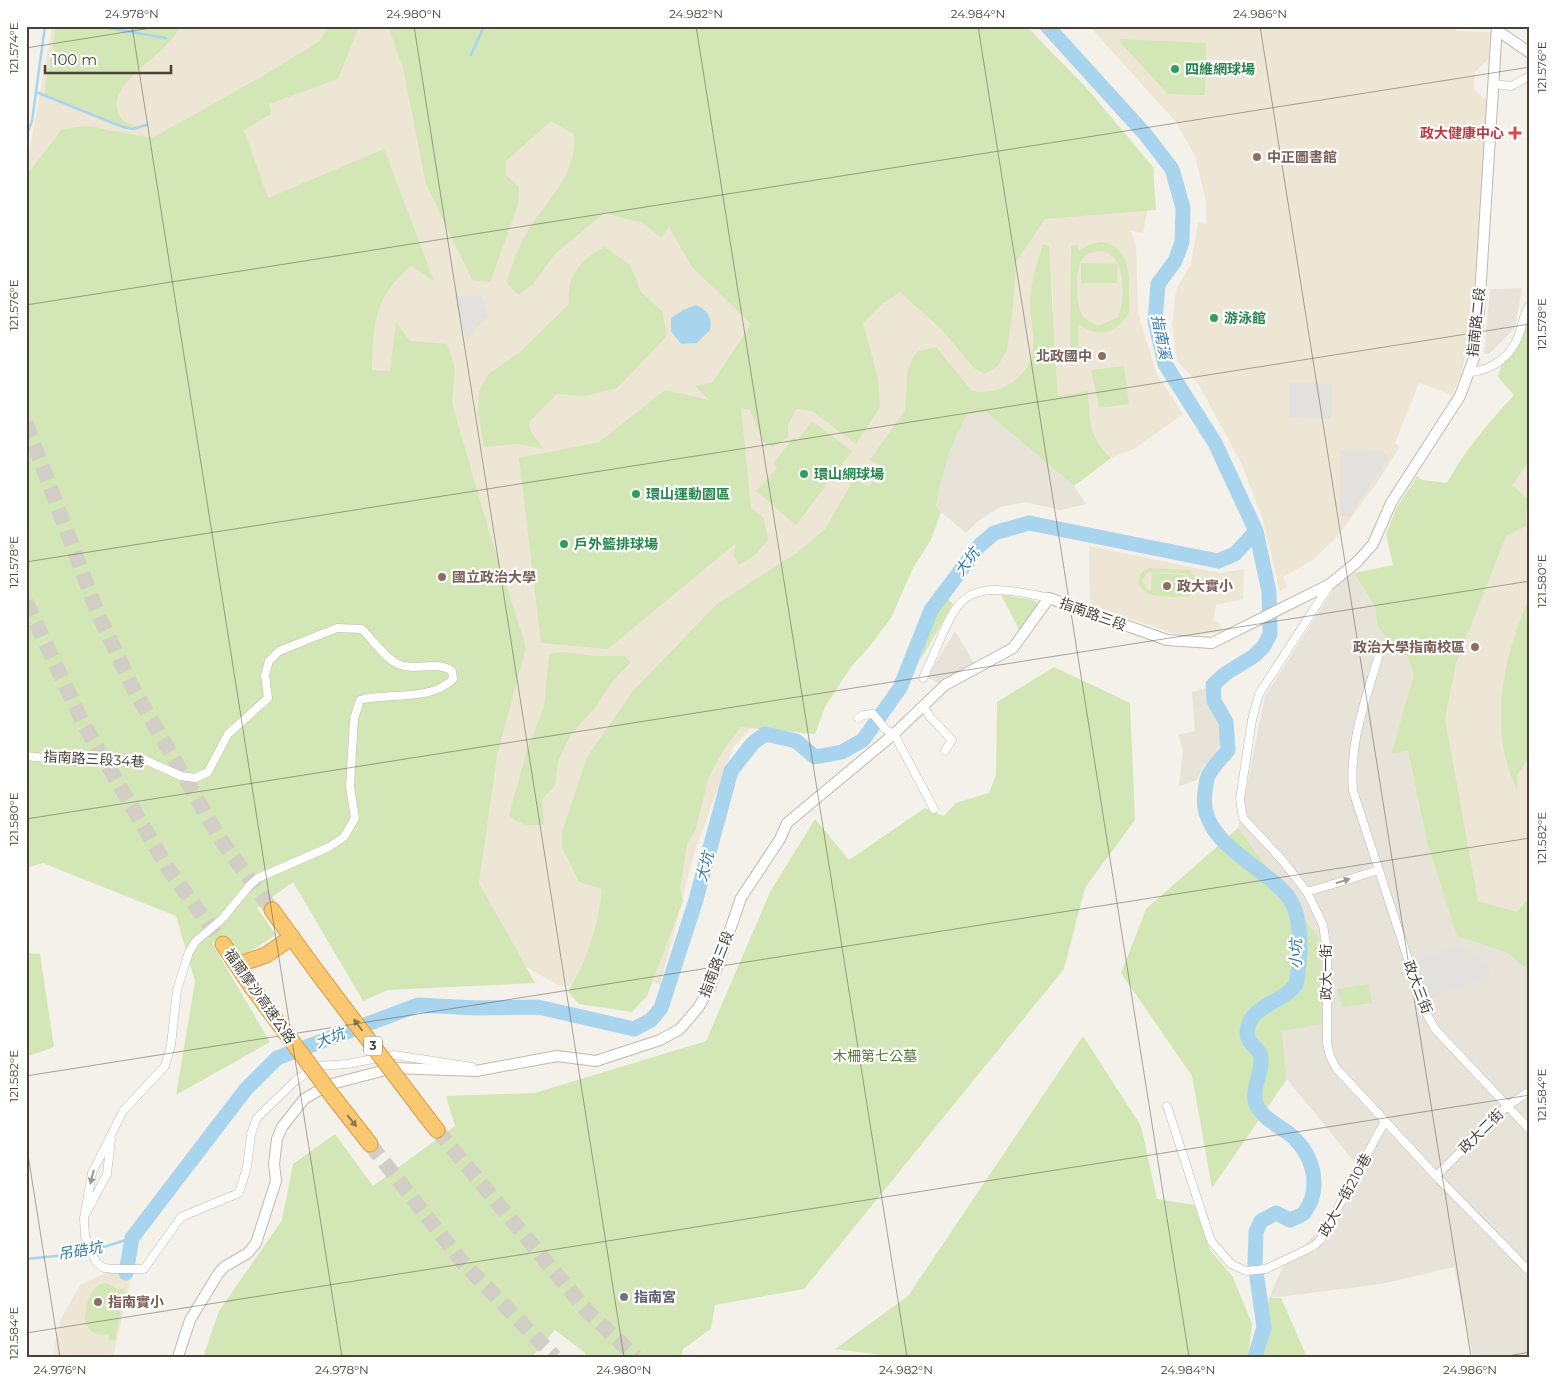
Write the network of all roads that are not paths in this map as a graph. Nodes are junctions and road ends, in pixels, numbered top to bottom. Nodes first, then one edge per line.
1 (1497, 28) edge
2 (1530, 53) edge
3 (1530, 76) edge
4 (1494, 84) junction
5 (1530, 305) edge
6 (1470, 372) junction
7 (1330, 584) junction
8 (1048, 598) junction
9 (1285, 605) joint
10 (1379, 655) dead end
11 (923, 678) dead end
12 (923, 705) junction
13 (858, 718) dead end
14 (890, 732) junction
15 (945, 752) dead end
16 (26, 756) edge
17 (934, 809) dead end
18 (1379, 870) junction
19 (1307, 892) junction
20 (272, 910) tunnel mouth
21 (292, 937) junction
22 (223, 944) tunnel mouth
23 (237, 965) junction
24 (493, 1069) junction
25 (1530, 1091) edge
26 (1167, 1106) dead end
27 (1507, 1106) junction
28 (1385, 1121) junction
29 (433, 1125) tunnel mouth
30 (1530, 1130) edge
31 (110, 1139) junction
32 (370, 1144) tunnel mouth
33 (1436, 1176) junction
34 (84, 1218) junction
35 (1530, 1272) edge
36 (178, 1357) edge

1 - 2 street
1 - 4 street, 指南路二段
3 - 4 street
4 - 6 street, 指南路二段
5 - 6 street
6 - 7 street, 指南路二段
7 - 9 street, 指南路二段
7 - 19 street, 政大一街
8 - 9 street, 指南路三段
8 - 11 street
8 - 12 street, 指南路三段
10 - 18 street, 政大三街
12 - 14 street, 指南路三段
12 - 15 street
13 - 14 street
14 - 17 street
14 - 24 street, 指南路三段
16 - 31 street, 指南路三段34巷
19 -> 18 street
18 - 27 street, 政大三街
19 - 28 street, 政大一街
20 - 21 highway, 3
21 - 23 highway
29 -> 21 highway, 3, bridge
22 - 23 highway, 福爾摩沙高速公路
23 -> 32 highway, 福爾摩沙高速公路, bridge
24 - 34 street, 指南路三段34巷
24 - 36 street, 指南路三段
25 - 27 street, 政大二街
26 - 28 street, 政大一街210巷
27 - 30 street, 政大三街
27 - 33 street, 政大二街 / 政大二街
28 - 33 street, 政大一街
31 -> 34 street, 指南路三段34巷
31 - 34 street, 指南路三段34巷
33 - 35 street, 政大一街

